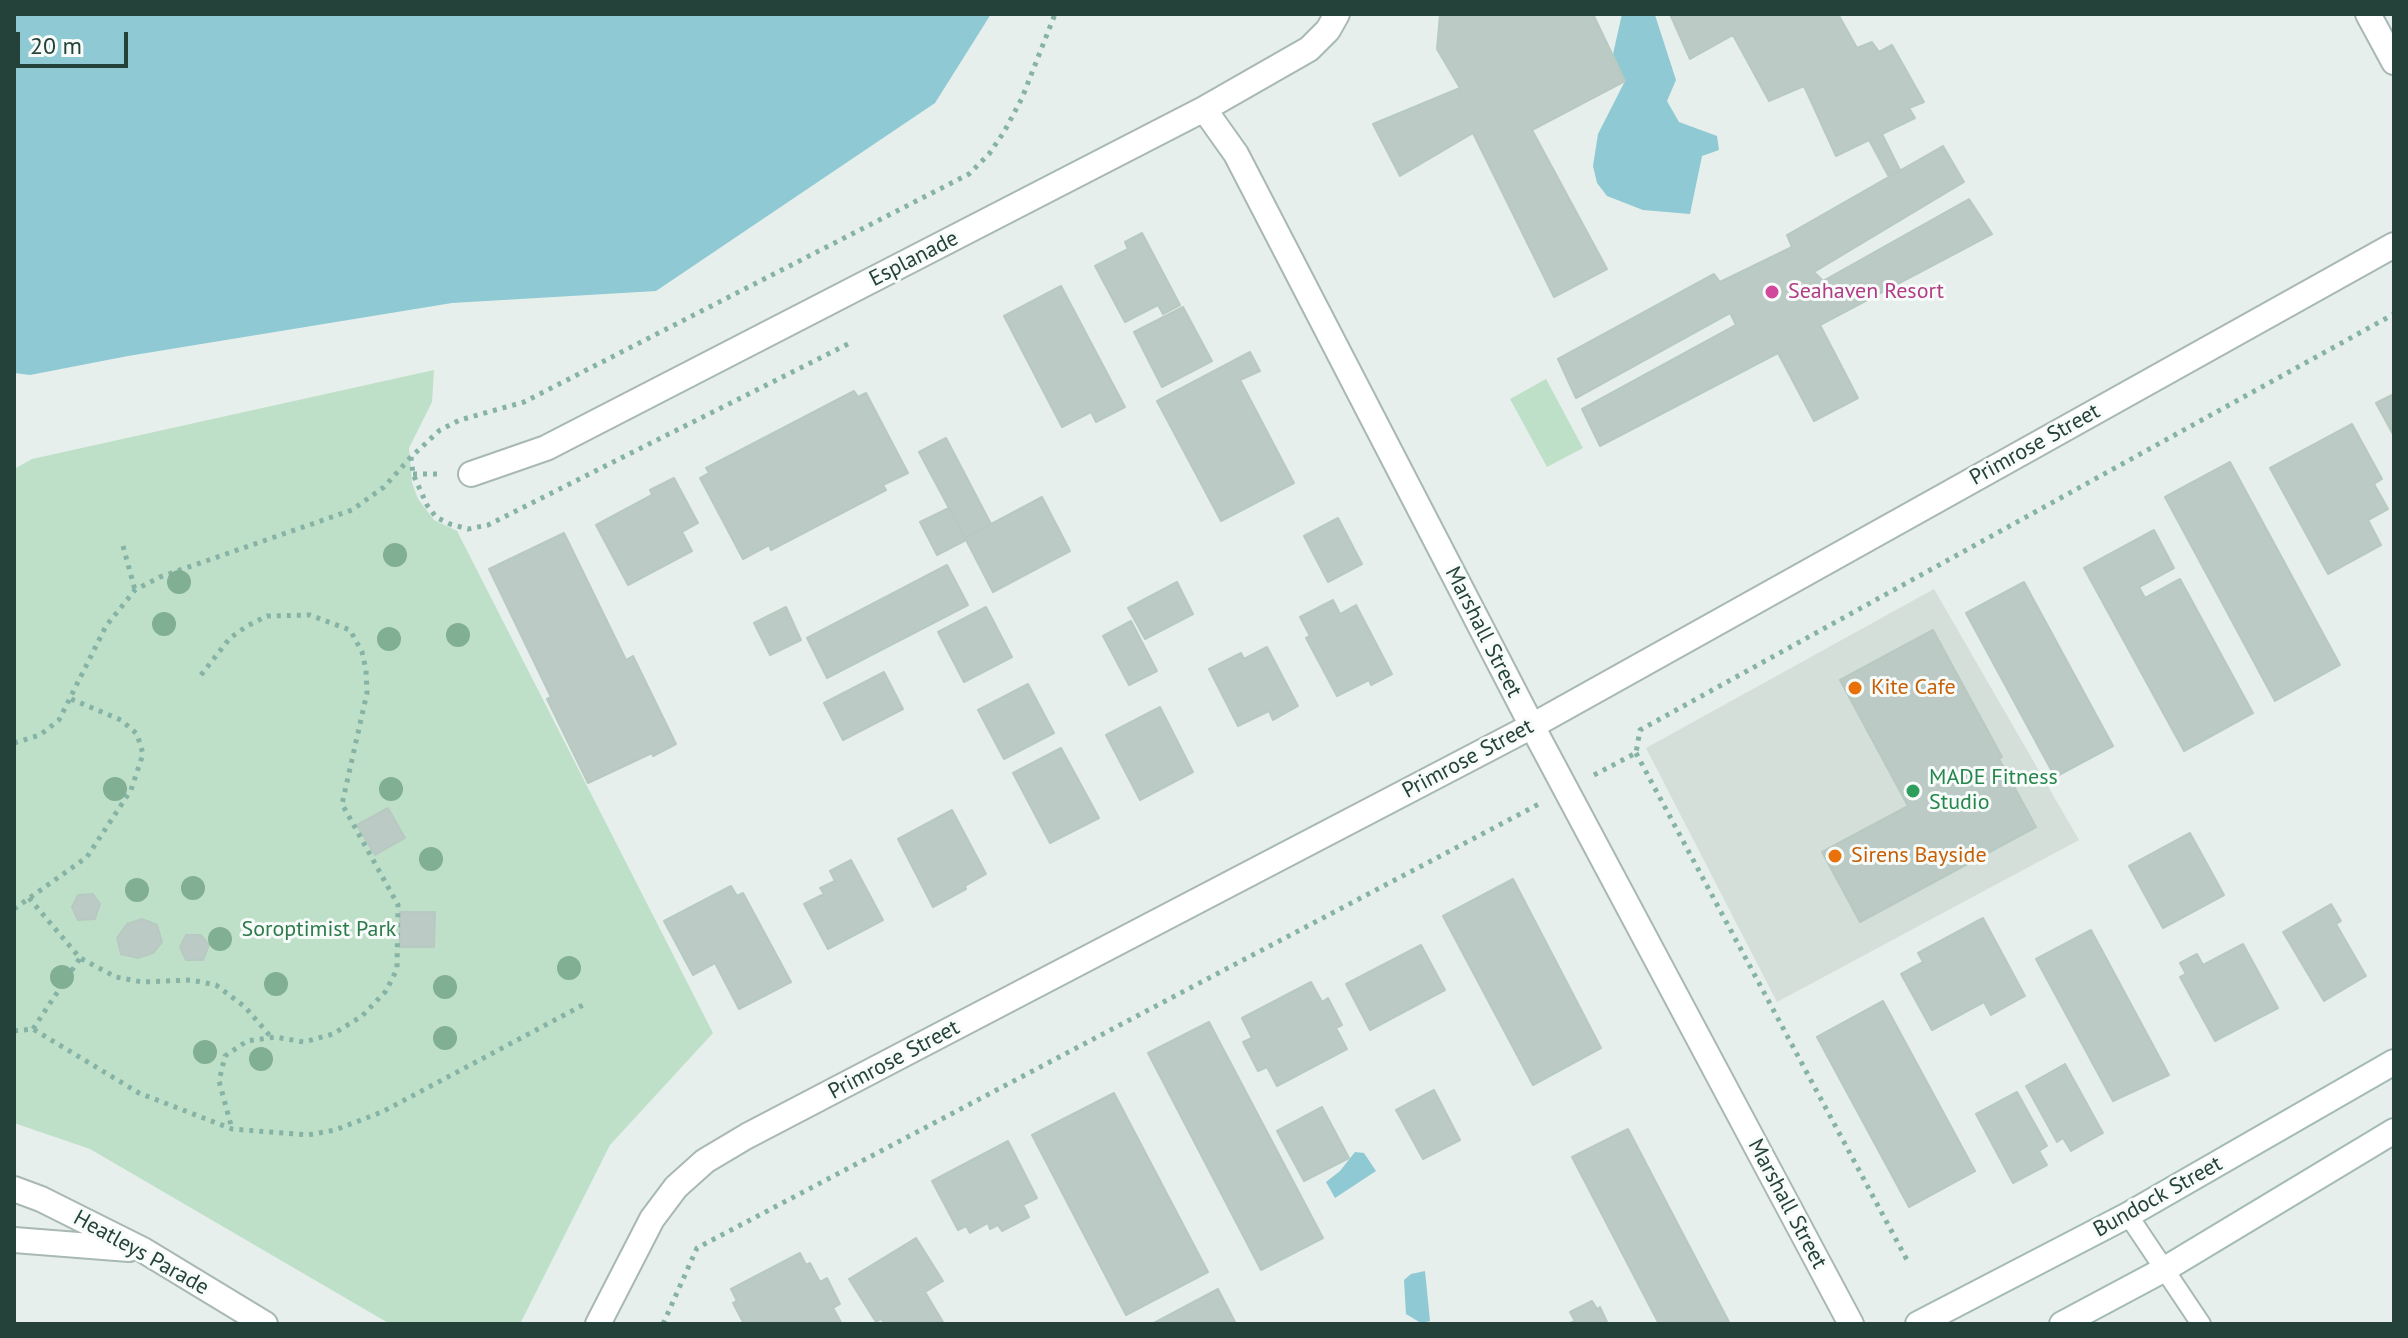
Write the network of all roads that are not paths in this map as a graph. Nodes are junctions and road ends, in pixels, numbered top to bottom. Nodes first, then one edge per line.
1 (1337, 14) edge
2 (2368, 14) edge
3 (2394, 62) edge
4 (1204, 109) junction
5 (2394, 245) edge
6 (471, 474) dead end
7 (1532, 726) junction
8 (2394, 1062) edge
9 (2394, 1131) edge
10 (14, 1189) edge
11 (2128, 1215) junction
12 (14, 1240) edge
13 (143, 1250) junction
14 (2165, 1269) junction
15 (265, 1324) edge
16 (598, 1324) edge
17 (1851, 1324) edge
18 (1918, 1324) edge
19 (2062, 1324) edge
20 (2201, 1324) edge

1 - 4 street, Esplanade
2 - 3 street
4 - 6 street, Esplanade
4 - 7 street, Marshall Street
5 - 7 street, Primrose Street
7 - 16 street, Primrose Street
7 - 17 street, Marshall Street
8 - 11 street, Bundock Street
9 - 14 street
10 - 13 street, Heatleys Parade
11 - 14 lane
11 - 18 street, Bundock Street
12 - 13 street
13 - 15 street, Heatleys Parade
14 - 19 street
14 - 20 lane

